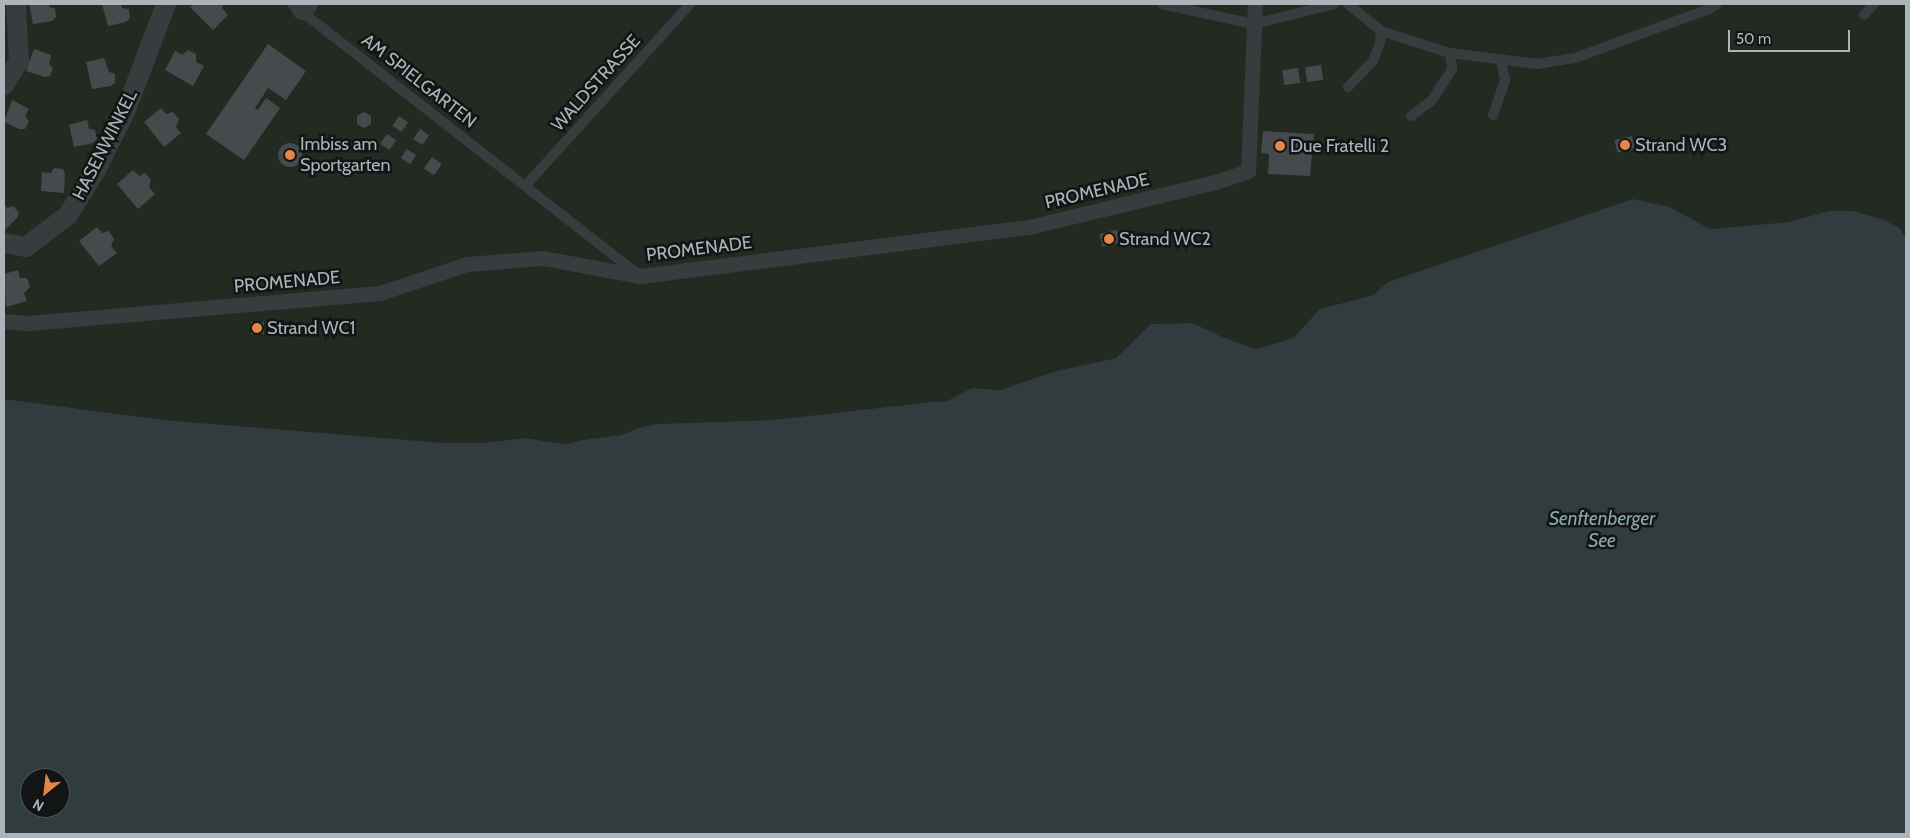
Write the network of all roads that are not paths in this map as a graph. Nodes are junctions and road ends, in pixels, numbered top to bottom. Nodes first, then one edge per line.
1 (16, 4) edge
2 (166, 4) edge
3 (690, 4) edge
4 (1162, 4) edge
5 (1255, 4) edge
6 (1334, 4) edge
7 (1348, 4) edge
8 (1717, 4) edge
9 (1874, 4) edge
10 (301, 6) edge
11 (1864, 15) dead end
12 (1254, 24) junction
13 (1381, 31) junction
14 (1450, 53) junction
15 (1502, 61) junction
16 (4, 85) edge
17 (1348, 88) dead end
18 (1493, 115) dead end
19 (1411, 116) dead end
20 (526, 185) junction
21 (4, 243) edge
22 (640, 276) junction
23 (4, 321) edge

1 - 16 street
2 - 21 street, HASENWINKEL
3 - 20 lane, WALDSTRASSE
4 - 12 lane
5 - 12 street
6 - 12 lane
7 - 13 lane
8 - 15 lane
9 - 11 lane
10 - 20 lane, AM SPIELGARTEN
12 - 22 street, PROMENADE
13 - 14 lane
13 - 17 lane
14 - 15 lane
14 - 19 lane
15 - 18 lane
20 - 22 lane, AM SPIELGARTEN
22 - 23 street, PROMENADE

